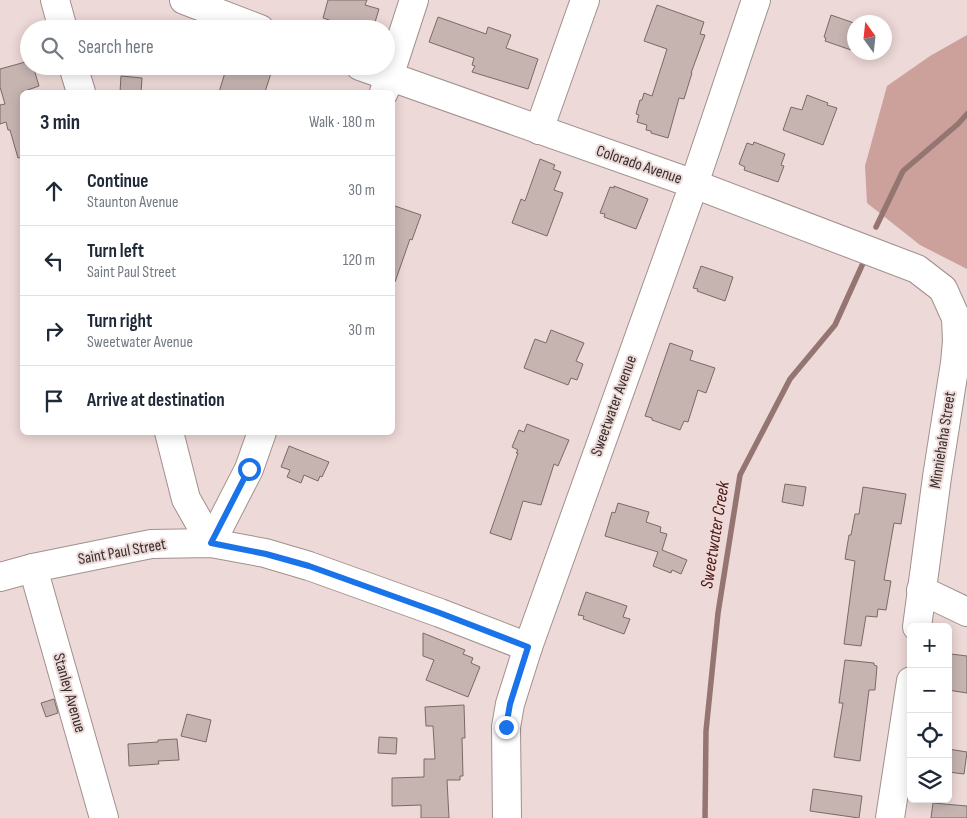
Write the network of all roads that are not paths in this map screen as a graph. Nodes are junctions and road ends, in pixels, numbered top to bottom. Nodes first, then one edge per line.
1 (55, 0) edge
2 (184, 0) edge
3 (414, 0) edge
4 (585, 0) edge
5 (756, 0) edge
6 (61, 20) edge
7 (236, 20) edge
8 (395, 58) edge
9 (76, 75) edge
10 (372, 75) edge
11 (386, 85) edge
12 (80, 90) edge
13 (540, 130) junction
14 (694, 184) junction
15 (917, 269) joint
16 (170, 435) edge
17 (261, 435) edge
18 (211, 543) junction
19 (33, 568) junction
20 (0, 577) edge
21 (922, 590) junction
22 (967, 612) edge
23 (918, 623) edge
24 (528, 647) junction
25 (907, 707) edge
26 (104, 818) edge
27 (507, 818) edge
28 (890, 818) edge

1 - 6 street
2 - 7 street
3 - 8 street
4 - 13 street
5 - 14 street, Sweetwater Avenue
9 - 12 street
10 - 11 street, Colorado Avenue
11 - 13 street, Colorado Avenue
13 - 14 street, Colorado Avenue
14 - 15 street, Colorado Avenue
14 - 24 street, Sweetwater Avenue
15 - 21 street, Minniehaha Street
16 - 18 street
17 - 18 street
18 - 19 street, Saint Paul Street
18 - 24 street, Saint Paul Street
19 - 20 street, Saint Paul Street
19 - 26 street, Stanley Avenue
21 - 22 street
21 - 23 street, Minniehaha Street
24 - 27 street, Sweetwater Avenue
25 - 28 street

